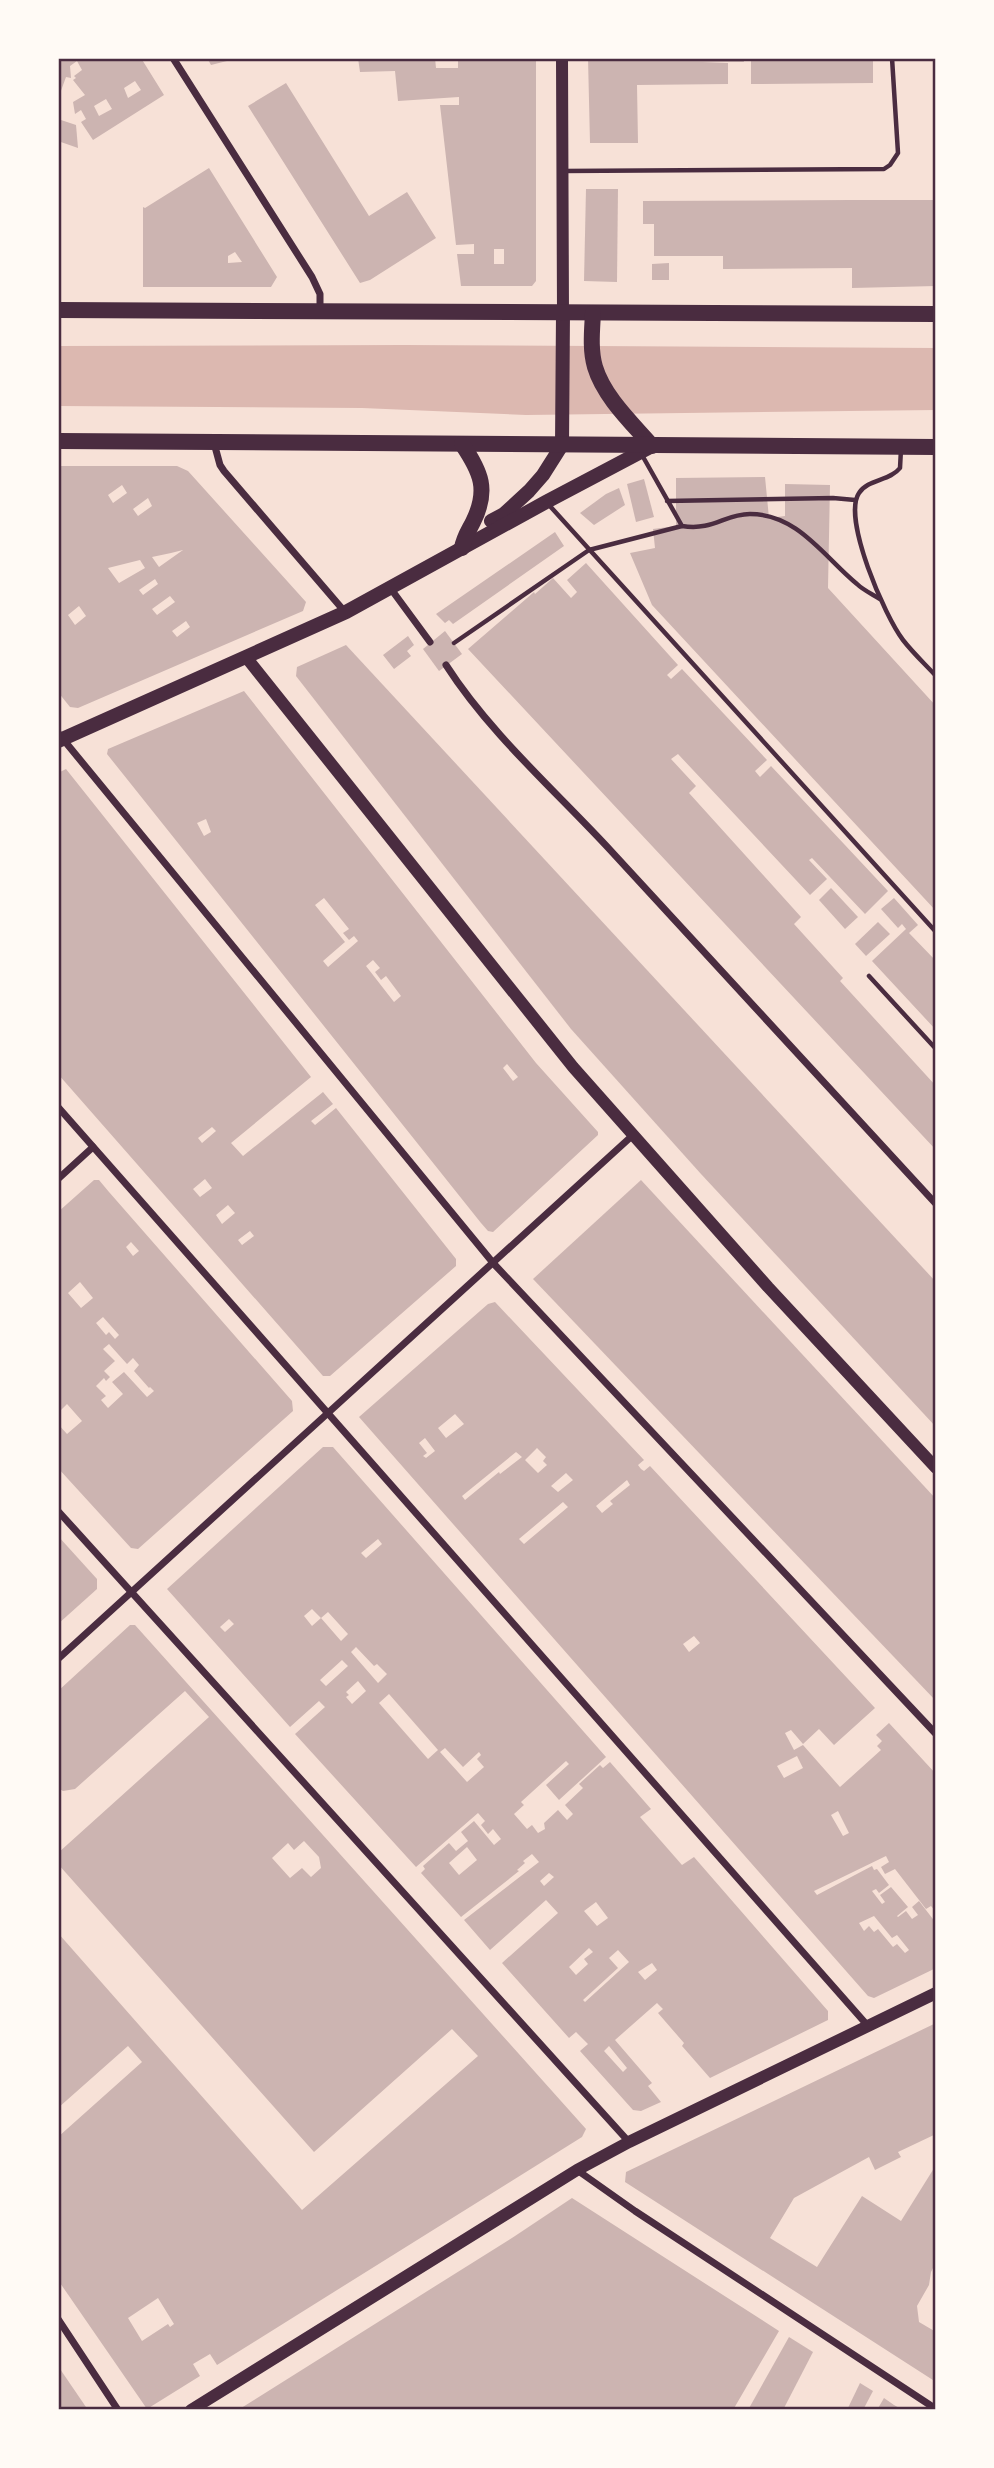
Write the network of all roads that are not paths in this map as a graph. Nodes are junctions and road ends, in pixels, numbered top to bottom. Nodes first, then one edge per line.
1 (173, 58) edge
2 (562, 58) edge
3 (892, 58) edge
4 (562, 170) junction
5 (58, 310) edge
6 (320, 311) junction
7 (936, 314) edge
8 (563, 321) junction
9 (593, 321) junction
10 (58, 441) edge
11 (214, 442) junction
12 (462, 444) junction
13 (562, 445) junction
14 (936, 447) edge
15 (901, 448) junction
16 (646, 449) junction
17 (855, 500) junction
18 (666, 501) junction
19 (546, 502) junction
20 (682, 526) junction
21 (462, 548) junction
22 (589, 550) junction
23 (391, 589) junction
24 (880, 599) junction
25 (346, 612) junction
26 (430, 642) dead end
27 (454, 643) dead end
28 (246, 657) junction
29 (446, 665) dead end
30 (936, 676) edge
31 (59, 738) edge
32 (936, 932) edge
33 (869, 976) dead end
34 (936, 1049) edge
35 (58, 1107) edge
36 (633, 1135) junction
37 (93, 1147) junction
38 (58, 1179) edge
39 (936, 1204) edge
40 (494, 1264) junction
41 (327, 1415) junction
42 (936, 1468) edge
43 (58, 1511) edge
44 (132, 1593) junction
45 (58, 1659) edge
46 (936, 1734) edge
47 (936, 1993) edge
48 (868, 2026) junction
49 (629, 2142) junction
50 (577, 2170) junction
51 (58, 2319) edge
52 (936, 2409) edge
53 (118, 2410) edge
54 (191, 2410) edge

1 - 6 street
2 - 4 street
3 - 4 lane
4 - 8 street
5 - 6 highway
6 - 8 highway
7 - 9 highway
8 - 9 highway
8 - 13 main road
9 - 16 highway
10 - 11 highway
11 - 12 highway
11 - 25 street
12 - 13 highway
12 - 21 highway
13 - 16 highway
13 - 21 main road
14 - 15 highway
15 - 16 highway
15 - 17 lane
16 - 18 lane
16 - 19 main road
17 - 18 lane
17 - 24 lane
18 - 20 lane
19 - 21 main road
19 - 22 lane
20 - 22 lane
20 - 24 lane
21 - 23 main road
22 - 27 lane
22 - 32 lane
23 - 25 main road
23 - 26 street
24 - 30 lane
25 - 28 main road
28 - 31 main road
28 - 36 street
29 - 39 street
31 - 40 street
33 - 34 lane
35 - 37 street
36 - 40 street
36 - 42 street
37 - 38 street
37 - 41 street
40 - 41 street
40 - 46 street
41 - 44 street
41 - 48 street
43 - 44 street
44 - 45 street
44 - 49 street
47 - 48 street
48 - 49 street
49 - 50 street
50 - 52 street
50 - 54 street
51 - 53 street

